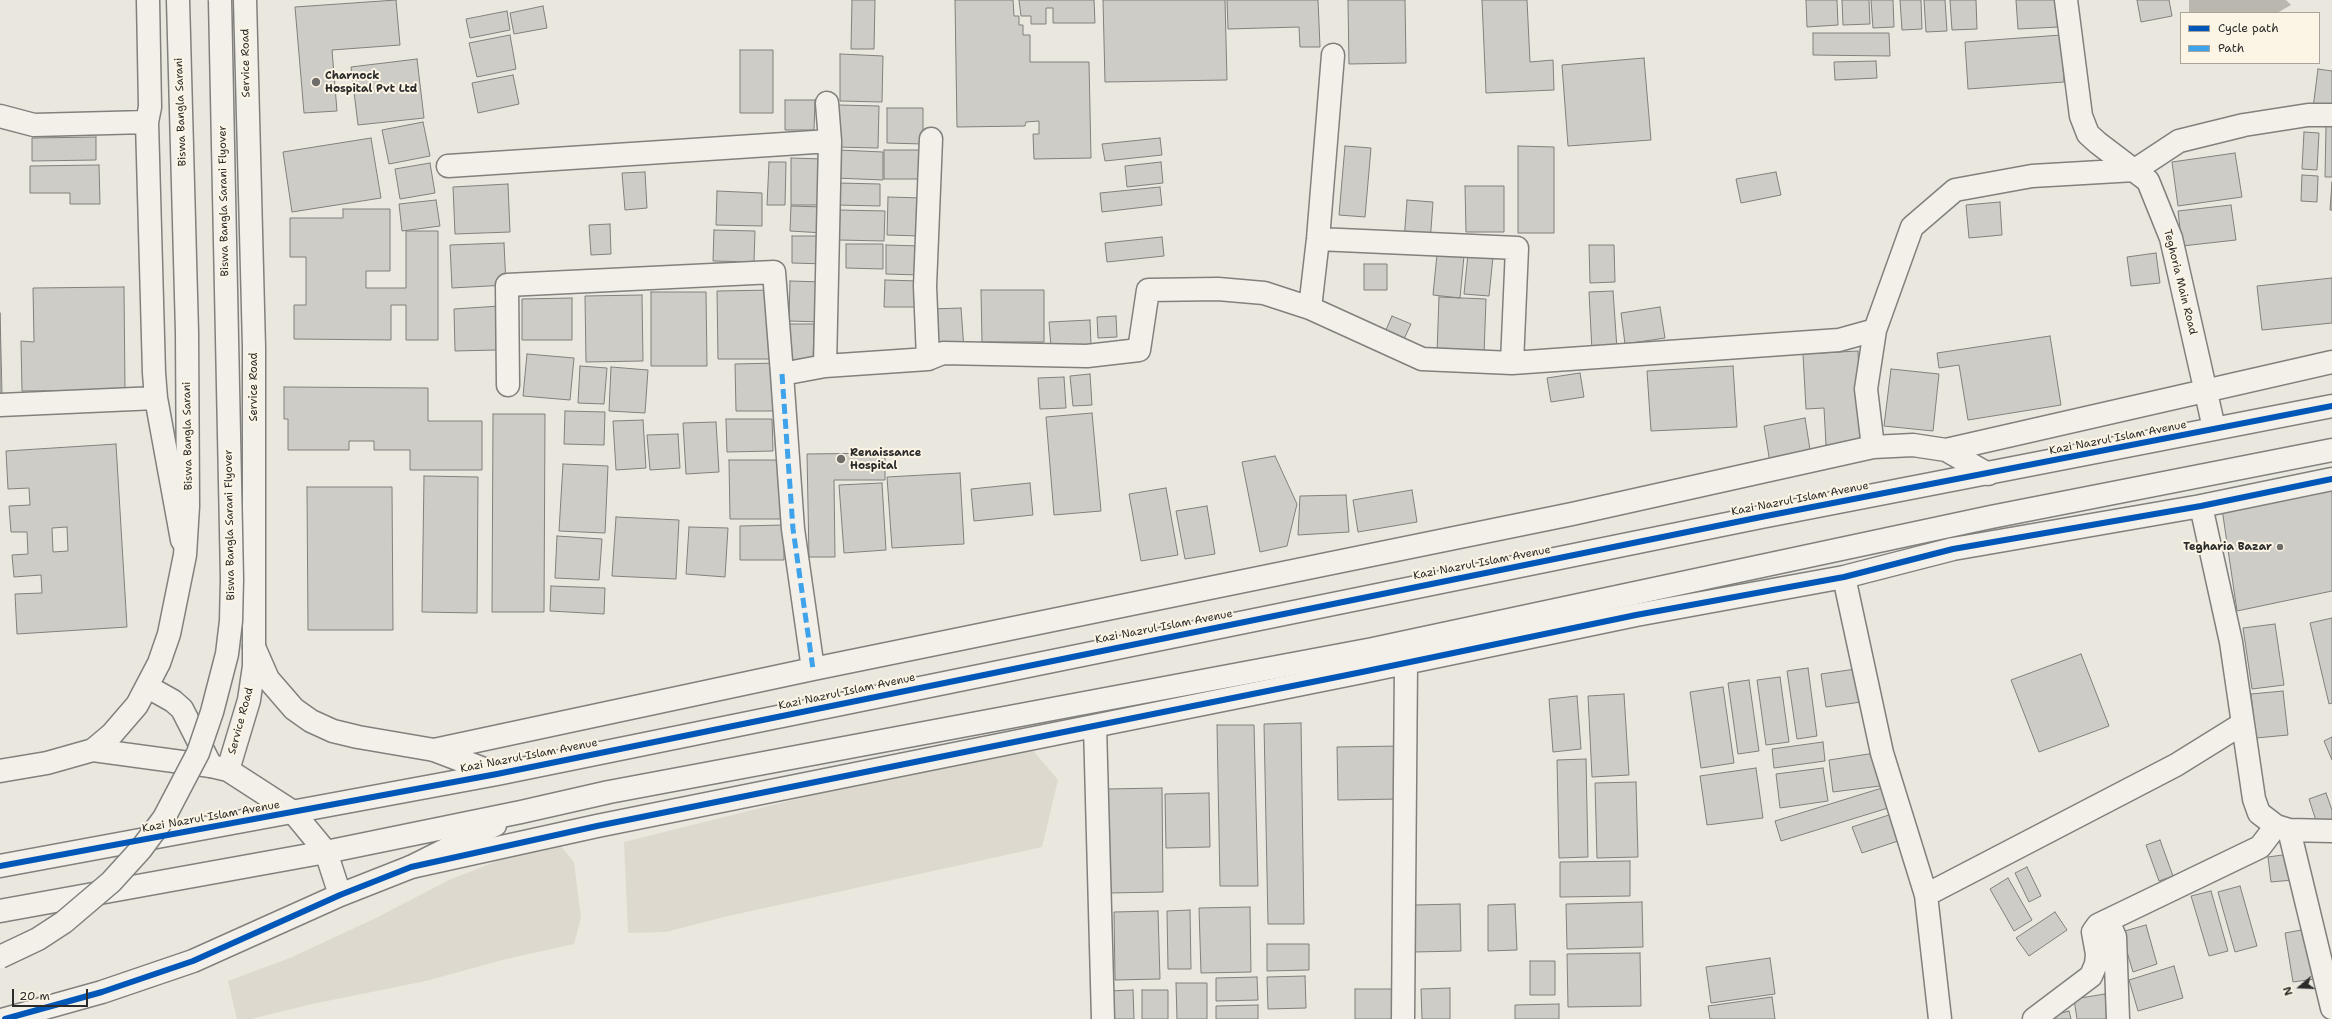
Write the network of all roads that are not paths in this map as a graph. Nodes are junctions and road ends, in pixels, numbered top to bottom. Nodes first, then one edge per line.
1 (148, 0) edge
2 (178, 0) edge
3 (220, 0) edge
4 (245, 0) edge
5 (2066, 0) edge
6 (1333, 55) dead end
7 (827, 103) dead end
8 (2332, 115) edge
9 (0, 116) edge
10 (147, 122) junction
11 (930, 139) dead end
12 (830, 141) junction
13 (448, 166) dead end
14 (2135, 170) junction
15 (1318, 239) junction
16 (1310, 308) junction
17 (1876, 330) junction
18 (928, 359) junction
19 (2332, 362) edge
20 (1512, 363) junction
21 (825, 366) junction
22 (782, 374) junction
23 (508, 385) dead end
24 (2205, 389) junction
25 (156, 398) junction
26 (0, 405) edge
27 (2332, 406) edge
28 (2214, 428) junction
29 (1873, 447) junction
30 (1946, 450) junction
31 (2332, 450) edge
32 (1988, 474) junction
33 (2332, 479) edge
34 (2201, 506) junction
35 (185, 555) junction
36 (1844, 577) junction
37 (254, 647) junction
38 (1406, 663) junction
39 (813, 669) junction
40 (148, 687) junction
41 (2242, 724) junction
42 (1095, 726) junction
43 (93, 750) junction
44 (434, 750) junction
45 (219, 768) junction
46 (0, 771) edge
47 (497, 774) junction
48 (293, 812) junction
49 (521, 812) junction
50 (2282, 828) junction
51 (2332, 831) edge
52 (326, 852) junction
53 (0, 866) edge
54 (411, 866) junction
55 (340, 895) junction
56 (1926, 895) junction
57 (0, 911) edge
58 (2108, 920) junction
59 (0, 957) edge
60 (2332, 1008) edge
61 (5, 1019) edge
62 (1103, 1019) edge
63 (1403, 1019) edge
64 (1940, 1019) edge
65 (2034, 1019) edge
66 (2118, 1019) edge

1 - 10 street
2 - 35 street, Biswa Bangla Sarani
3 - 59 street, Biswa Bangla Sarani Flyover, bridge
4 - 37 street, Service Road
5 - 14 street, Teghoria Main Road
6 - 15 street
7 - 12 street
8 - 14 street
9 - 10 street
10 - 25 street
11 - 18 street
12 - 13 street
12 - 21 street
14 - 17 street
14 - 24 street, Teghoria Main Road
15 - 16 street
15 - 20 street
16 - 18 street
16 - 20 street
17 - 20 street
17 - 29 street
18 - 21 street
19 - 24 street
21 - 22 street
22 - 23 street
22 - 39 street
24 - 28 street, Teghoria Main Road
24 - 30 street
25 - 26 street
25 - 35 street
27 - 28 street, Kazi Nazrul Islam Avenue
28 - 32 street, Kazi Nazrul Islam Avenue
29 - 30 street
29 - 39 street
30 - 32 street
31 - 49 street
32 - 47 street, Kazi Nazrul Islam Avenue
33 - 34 street
34 - 36 street
34 - 41 street
35 - 40 street, Biswa Bangla Sarani
36 - 38 street
36 - 56 street
37 - 44 street
37 - 45 street, Service Road
38 - 42 street
38 - 63 street
39 - 44 street
40 - 43 street, Biswa Bangla Sarani
40 - 45 street
41 - 50 street
41 - 56 street
42 - 54 street
42 - 62 street
43 - 45 street
43 - 46 street, Biswa Bangla Sarani
44 - 47 street
45 - 48 street
47 - 48 street, Kazi Nazrul Islam Avenue
48 - 52 street
48 - 53 street, Kazi Nazrul Islam Avenue
49 - 52 street
49 - 54 street
50 - 51 street
50 - 58 street
50 - 60 street
52 - 55 street
52 - 57 street
54 - 55 street
55 - 61 street
56 - 64 street
58 - 65 street
58 - 66 street

